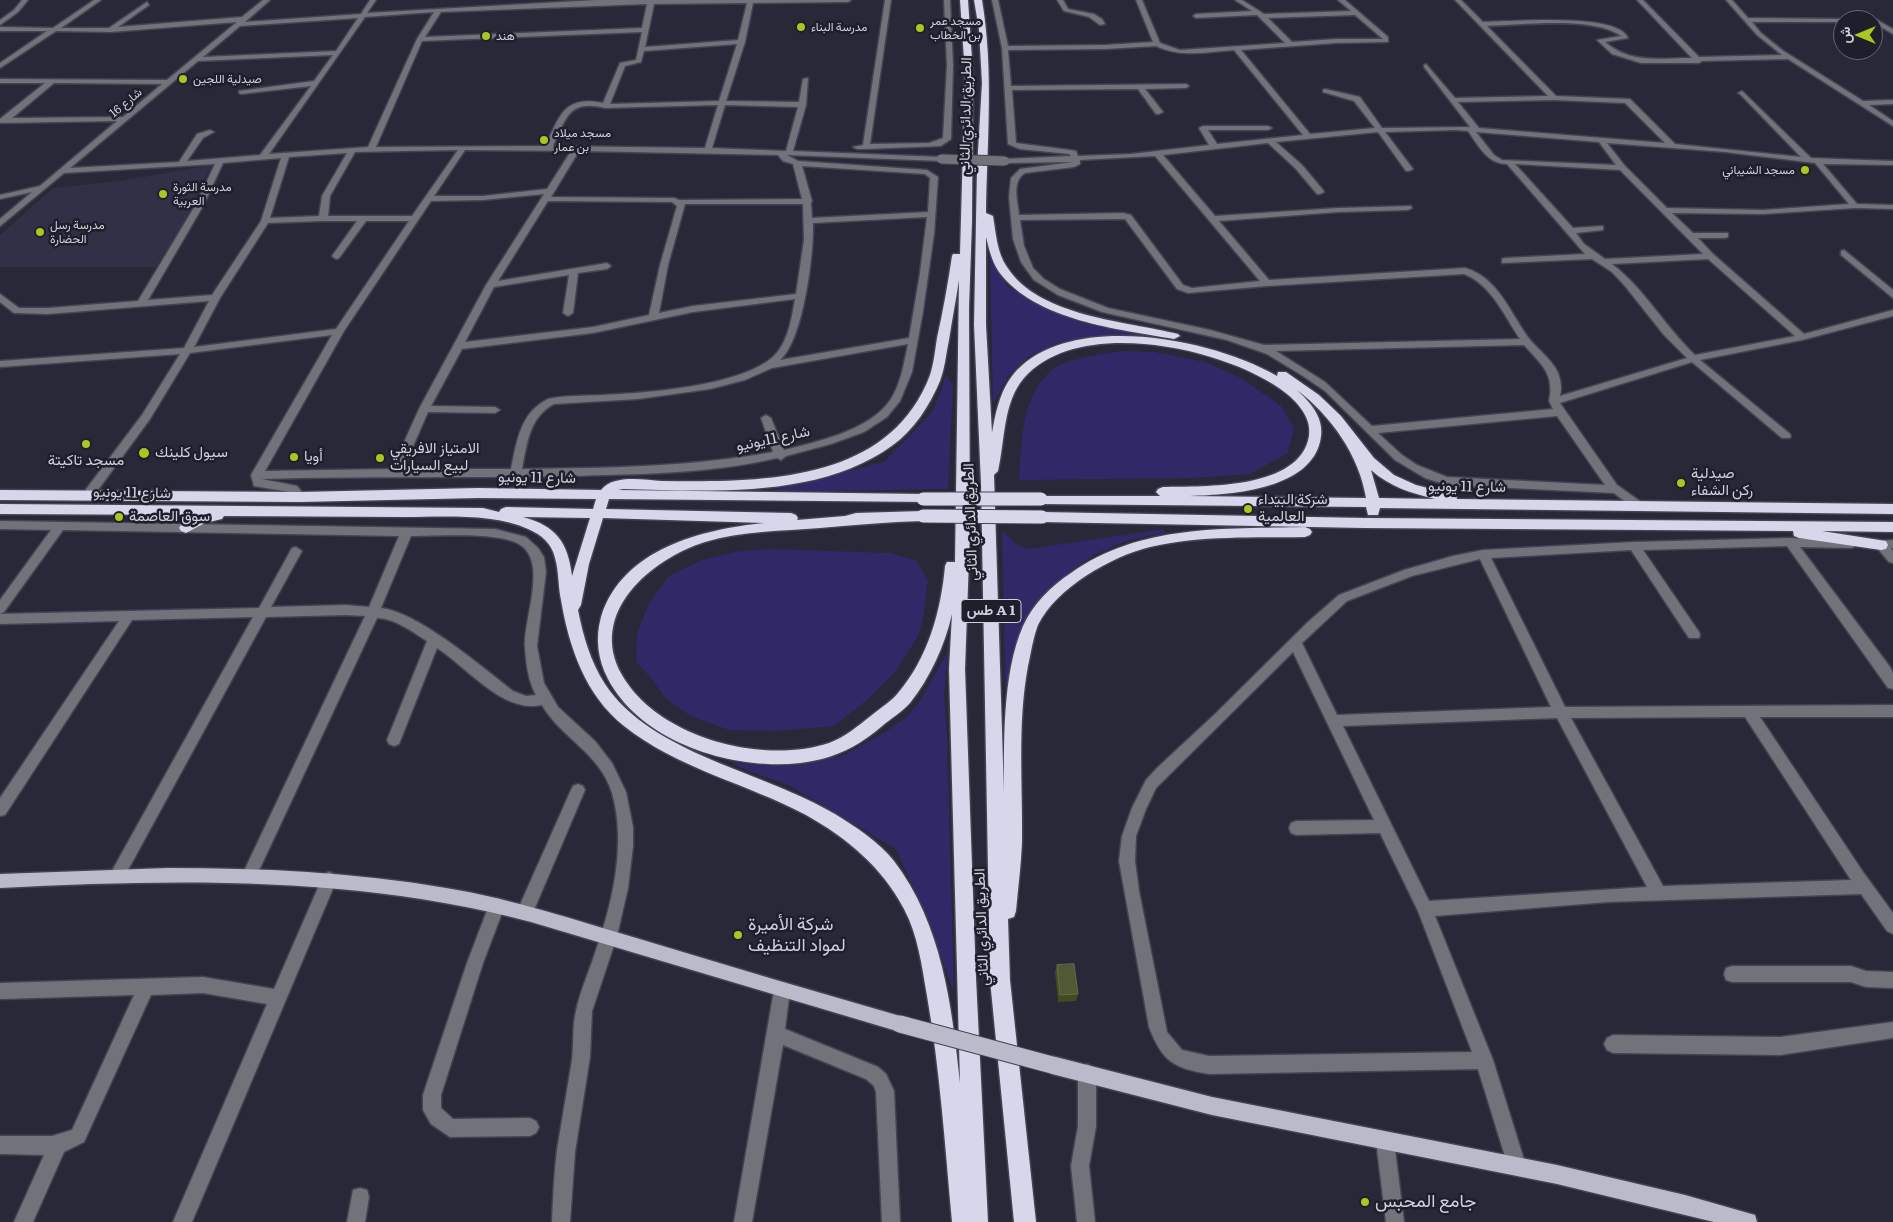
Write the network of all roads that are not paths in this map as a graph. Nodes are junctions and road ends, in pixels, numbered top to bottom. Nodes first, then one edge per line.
1 (25, 0) edge
2 (98, 0) edge
3 (267, 0) edge
4 (373, 0) edge
5 (818, 0) edge
6 (848, 0) edge
7 (888, 0) edge
8 (947, 0) edge
9 (964, 0) edge
10 (978, 0) edge
11 (995, 0) edge
12 (1060, 0) edge
13 (1139, 0) edge
14 (1238, 0) edge
15 (1341, 0) edge
16 (1458, 0) edge
17 (1640, 0) edge
18 (1729, 0) edge
19 (598, 2) edge
20 (651, 2) junction
21 (750, 2) junction
22 (147, 4) dead end
23 (439, 10) junction
24 (1356, 13) junction
25 (1261, 14) junction
26 (361, 15) junction
27 (1196, 16) dead end
28 (1747, 20) junction
29 (1833, 20) edge
30 (242, 22) junction
31 (0, 23) edge
32 (1102, 24) dead end
33 (1482, 24) junction
34 (0, 29) edge
35 (56, 29) junction
36 (111, 30) junction
37 (646, 30) junction
38 (420, 39) junction
39 (742, 42) junction
40 (1157, 44) junction
41 (1291, 44) junction
42 (1235, 47) junction
43 (1004, 48) junction
44 (641, 49) junction
45 (338, 53) junction
46 (1790, 57) junction
47 (196, 59) junction
48 (1699, 61) junction
49 (0, 66) edge
50 (1426, 66) dead end
51 (806, 79) dead end
52 (0, 82) edge
53 (51, 82) junction
54 (170, 82) junction
55 (316, 83) junction
56 (1186, 86) dead end
57 (1008, 88) junction
58 (1141, 88) junction
59 (1324, 90) dead end
60 (240, 92) dead end
61 (1742, 93) dead end
62 (1554, 98) junction
63 (1452, 100) junction
64 (1893, 102) edge
65 (721, 103) junction
66 (1864, 103) junction
67 (802, 105) junction
68 (605, 106) junction
69 (1158, 112) dead end
70 (125, 119) junction
71 (2, 122) edge
72 (1893, 124) edge
73 (1268, 128) dead end
74 (1473, 129) junction
75 (1379, 130) junction
76 (210, 132) dead end
77 (1308, 136) junction
78 (1601, 140) junction
79 (1270, 141) junction
80 (549, 147) junction
81 (866, 147) junction
82 (1674, 147) junction
83 (463, 148) junction
84 (578, 148) junction
85 (1214, 148) junction
86 (371, 149) junction
87 (352, 150) junction
88 (708, 150) junction
89 (790, 150) junction
90 (780, 153) junction
91 (1158, 154) junction
92 (286, 155) junction
93 (263, 157) junction
94 (1076, 158) junction
95 (1813, 160) junction
96 (220, 161) junction
97 (797, 163) junction
98 (1510, 163) junction
99 (1893, 163) edge
100 (182, 164) junction
101 (982, 168) junction
102 (1622, 168) junction
103 (1409, 169) dead end
104 (62, 171) junction
105 (43, 188) junction
106 (551, 191) junction
107 (1320, 192) dead end
108 (0, 197) edge
109 (428, 199) junction
110 (544, 200) junction
111 (679, 202) junction
112 (808, 202) junction
113 (966, 203) junction
114 (1855, 206) junction
115 (1893, 207) edge
116 (1408, 208) dead end
117 (1663, 210) junction
118 (931, 214) junction
119 (324, 218) junction
120 (363, 218) junction
121 (1015, 218) junction
122 (413, 219) junction
123 (1214, 219) junction
124 (266, 221) junction
125 (810, 221) junction
126 (0, 223) edge
127 (1600, 228) dead end
128 (1571, 231) junction
129 (1725, 235) dead end
130 (1691, 236) junction
131 (1844, 253) dead end
132 (336, 256) dead end
133 (1592, 256) junction
134 (1710, 256) junction
135 (1505, 261) dead end
136 (1605, 262) junction
137 (607, 266) dead end
138 (574, 271) junction
139 (1267, 284) junction
140 (491, 285) junction
141 (1893, 295) edge
142 (800, 296) junction
143 (0, 297) edge
144 (216, 298) junction
145 (142, 302) junction
146 (568, 313) dead end
147 (1893, 314) edge
148 (653, 318) junction
149 (339, 332) junction
150 (1802, 337) junction
151 (914, 340) junction
152 (1527, 342) junction
153 (459, 346) junction
154 (1264, 348) junction
155 (187, 351) junction
156 (1695, 359) junction
157 (0, 364) edge
158 (769, 366) junction
159 (1554, 401) junction
160 (424, 409) junction
161 (495, 410) dead end
162 (1560, 412) junction
163 (766, 418) dead end
164 (962, 418) junction
165 (1341, 425) junction
166 (1368, 430) junction
167 (1786, 436) dead end
168 (782, 456) junction
169 (396, 473) junction
170 (515, 474) junction
171 (258, 475) junction
172 (988, 484) junction
173 (1614, 489) junction
174 (0, 495) edge
175 (88, 495) junction
176 (604, 495) junction
177 (300, 497) junction
178 (1080, 499) junction
179 (1374, 503) junction
180 (1469, 503) junction
181 (1640, 507) junction
182 (0, 509) edge
183 (1893, 509) edge
184 (244, 511) junction
185 (598, 512) junction
186 (473, 513) junction
187 (867, 518) junction
188 (1365, 523) junction
189 (0, 525) edge
190 (1740, 525) junction
191 (60, 526) junction
192 (1893, 527) edge
193 (186, 528) junction
194 (407, 531) junction
195 (1790, 542) junction
196 (1887, 545) edge
197 (1634, 546) junction
198 (296, 552) dead end
199 (1482, 554) junction
200 (1893, 559) edge
201 (0, 609) edge
202 (263, 612) junction
203 (373, 612) junction
204 (129, 615) junction
205 (0, 619) edge
206 (572, 620) junction
207 (1694, 635) dead end
208 (434, 639) junction
209 (1295, 642) junction
210 (1893, 684) edge
211 (544, 698) junction
212 (1893, 711) edge
213 (1561, 713) junction
214 (1750, 713) junction
215 (1333, 721) junction
216 (394, 740) dead end
217 (578, 790) dead end
218 (0, 810) edge
219 (1385, 826) junction
220 (1296, 828) dead end
221 (118, 874) junction
222 (249, 876) junction
223 (329, 880) junction
224 (0, 881) edge
225 (1865, 888) junction
226 (1659, 894) junction
227 (497, 905) junction
228 (1425, 909) junction
229 (525, 912) junction
230 (1893, 926) edge
231 (609, 936) junction
232 (1732, 974) dead end
233 (1000, 980) junction
234 (1893, 980) edge
235 (146, 988) junction
236 (0, 990) edge
237 (782, 990) junction
238 (278, 998) junction
239 (1893, 1030) edge
240 (776, 1034) junction
241 (1613, 1044) dead end
242 (1484, 1060) junction
243 (1087, 1073) junction
244 (530, 1127) dead end
245 (1386, 1141) junction
246 (0, 1145) edge
247 (58, 1145) junction
248 (1517, 1166) junction
249 (360, 1197) dead end
250 (23, 1222) edge
251 (182, 1222) edge
252 (356, 1222) edge
253 (561, 1222) edge
254 (743, 1222) edge
255 (891, 1222) edge
256 (963, 1222) edge
257 (977, 1222) edge
258 (1025, 1222) edge
259 (1086, 1222) edge
260 (1395, 1222) edge
261 (1748, 1222) edge

1 - 31 street
2 - 35 street
3 - 30 street, شارع 16
4 - 26 street
5 - 6 street
5 - 21 street
7 - 81 street
8 - 81 street
9 - 113 highway, الطريق الدائري الثاني / طس A 1
10 - 101 highway, الطريق الدائري الثاني / طس A 1
11 - 43 street
12 - 32 street
13 - 40 street
14 - 25 street
15 - 24 street
16 - 33 street
17 - 48 street
18 - 28 street
19 - 20 street
19 - 23 street
20 - 21 street
20 - 37 street
21 - 39 street
22 - 36 street
23 - 26 street
23 - 38 street
24 - 25 street
24 - 41 street
25 - 27 street
25 - 41 street
26 - 30 street
26 - 45 street
28 - 29 street
28 - 46 street
30 - 36 street
30 - 47 street, شارع 16
33 - 48 street
33 - 62 street
34 - 35 street
35 - 36 street
35 - 49 street
37 - 38 street
37 - 44 street
38 - 86 street
39 - 44 street
39 - 65 street
40 - 42 street
40 - 43 street
41 - 42 street
42 - 77 street
43 - 57 street
44 - 68 street
45 - 47 street
45 - 55 street
46 - 48 street
46 - 66 street
47 - 54 street, شارع 16
50 - 63 street
51 - 67 street
52 - 53 street
53 - 54 street
53 - 71 street
54 - 70 street, شارع 16
55 - 60 street
55 - 93 street
56 - 58 street
57 - 58 street
57 - 94 street
58 - 69 street
59 - 75 street
61 - 95 street
62 - 63 street
62 - 82 street
63 - 74 street
64 - 66 street
65 - 67 street
65 - 68 street
65 - 88 street
66 - 72 street
67 - 89 street
68 - 80 street
70 - 71 street
70 - 104 street, شارع 16
73 - 85 street
74 - 75 street
74 - 78 street
74 - 98 street
75 - 77 street
75 - 103 street
76 - 100 street
77 - 79 street
78 - 82 street
78 - 102 street
79 - 85 street
79 - 107 street
80 - 83 street
80 - 84 street
81 - 89 street
82 - 95 street
83 - 86 street
83 - 109 street
84 - 88 street
84 - 106 street
85 - 91 street
86 - 87 street
87 - 92 street
87 - 119 street
88 - 90 street
89 - 90 street
89 - 94 street, bridge
90 - 97 street, شارع 11يونيو
91 - 94 street
91 - 123 street
92 - 93 street
92 - 124 street
93 - 96 street
94 - 121 street
95 - 99 street
95 - 114 street
96 - 100 street
96 - 145 street
97 - 112 street
97 - 118 street, شارع 11يونيو
98 - 102 street
98 - 128 street
100 - 104 street
101 - 165 highway
101 - 172 highway, الطريق الدائري الثاني / طس A 1
102 - 117 street
104 - 105 street, شارع 16
105 - 108 street
105 - 126 street, شارع 16
106 - 109 street
106 - 110 street
109 - 122 street
110 - 111 street
110 - 140 street
111 - 112 street
111 - 148 street
112 - 125 street
113 - 164 highway, الطريق الدائري الثاني / طس A 1
113 - 176 highway
114 - 115 street
114 - 117 street
116 - 123 street
117 - 130 street
118 - 125 street
118 - 151 street, شارع 11يونيو
119 - 120 street
119 - 124 street
120 - 122 street
120 - 132 street
121 - 139 street
121 - 154 street
122 - 149 street
123 - 139 street
124 - 144 street
125 - 142 street
127 - 128 street
128 - 133 street
129 - 130 street
130 - 134 street
131 - 141 street
133 - 135 street
133 - 136 street
134 - 136 street
134 - 150 street
136 - 156 street
137 - 138 street
138 - 140 street
138 - 146 street
139 - 152 street
140 - 153 street
142 - 148 street
142 - 158 street
143 - 145 street
144 - 145 street
144 - 155 street
147 - 150 street
148 - 153 street
149 - 155 street
149 - 171 street
150 - 156 street
151 - 158 street
151 - 168 street, شارع 11يونيو
152 - 154 street
152 - 159 street
153 - 160 street
154 - 166 street
155 - 157 street
155 - 175 street
156 - 159 street
156 - 167 street
158 - 170 street
159 - 162 street
160 - 161 street
160 - 169 street
162 - 166 street
162 - 173 street
163 - 168 street
164 - 187 highway
164 - 257 highway, الطريق الدائري الثاني / طس A 1
165 - 179 highway
165 - 180 highway
166 - 173 street
168 - 170 street, شارع 11يونيو
169 - 170 street, شارع 11يونيو
169 - 171 street, شارع 11يونيو
171 - 177 street
172 - 178 highway
172 - 233 highway, الطريق الدائري الثاني / طس A 1
173 - 181 street
174 - 175 highway, شارع 11 يونيو
175 - 177 highway, شارع 11 يونيو
176 - 177 highway, شارع 11 يونيو
176 - 178 highway, شارع 11 يونيو, bridge
176 - 185 highway
178 - 179 highway, شارع 11 يونيو
179 - 180 highway, شارع 11 يونيو
179 - 188 highway
180 - 181 highway, شارع 11 يونيو
181 - 183 highway, شارع 11 يونيو
182 - 184 highway, شارع 11 يونيو
184 - 186 highway, شارع 11 يونيو
184 - 193 highway
185 - 186 highway, شارع 11 يونيو
185 - 187 highway, شارع 11 يونيو
185 - 206 highway
186 - 206 highway
187 - 188 highway, شارع 11 يونيو, bridge
188 - 190 highway
188 - 233 highway
189 - 191 street
190 - 192 highway
190 - 196 highway
191 - 193 street
191 - 201 street
193 - 194 street
194 - 203 street
194 - 211 street
195 - 196 street
195 - 197 street
195 - 210 street
196 - 200 street
197 - 199 street
197 - 207 street
198 - 202 street
199 - 209 street
199 - 213 street
202 - 203 street
202 - 204 street
202 - 221 street
203 - 208 street
203 - 222 street
204 - 205 street
204 - 218 street
206 - 256 highway
208 - 211 street
208 - 216 street
209 - 215 street
209 - 242 street
211 - 231 street
212 - 214 street
213 - 214 street
213 - 215 street
213 - 226 street
214 - 225 street
215 - 219 street
217 - 229 street
219 - 220 street
219 - 228 street
221 - 222 main road
221 - 224 main road
222 - 223 main road
223 - 227 main road
223 - 238 street
225 - 226 street
225 - 230 street
226 - 228 street
227 - 229 main road
227 - 244 street
228 - 242 street
229 - 231 main road
231 - 237 main road
231 - 253 street
232 - 234 street
233 - 258 highway, الطريق الدائري الثاني / طس A 1
235 - 236 street
235 - 238 street
235 - 247 street
237 - 240 street
237 - 243 main road, bridge
238 - 251 street
239 - 241 street
240 - 254 street
240 - 255 street
242 - 248 street
243 - 245 main road
243 - 259 street
245 - 248 main road
245 - 260 street
246 - 247 street
247 - 250 street
248 - 261 main road
249 - 252 street

